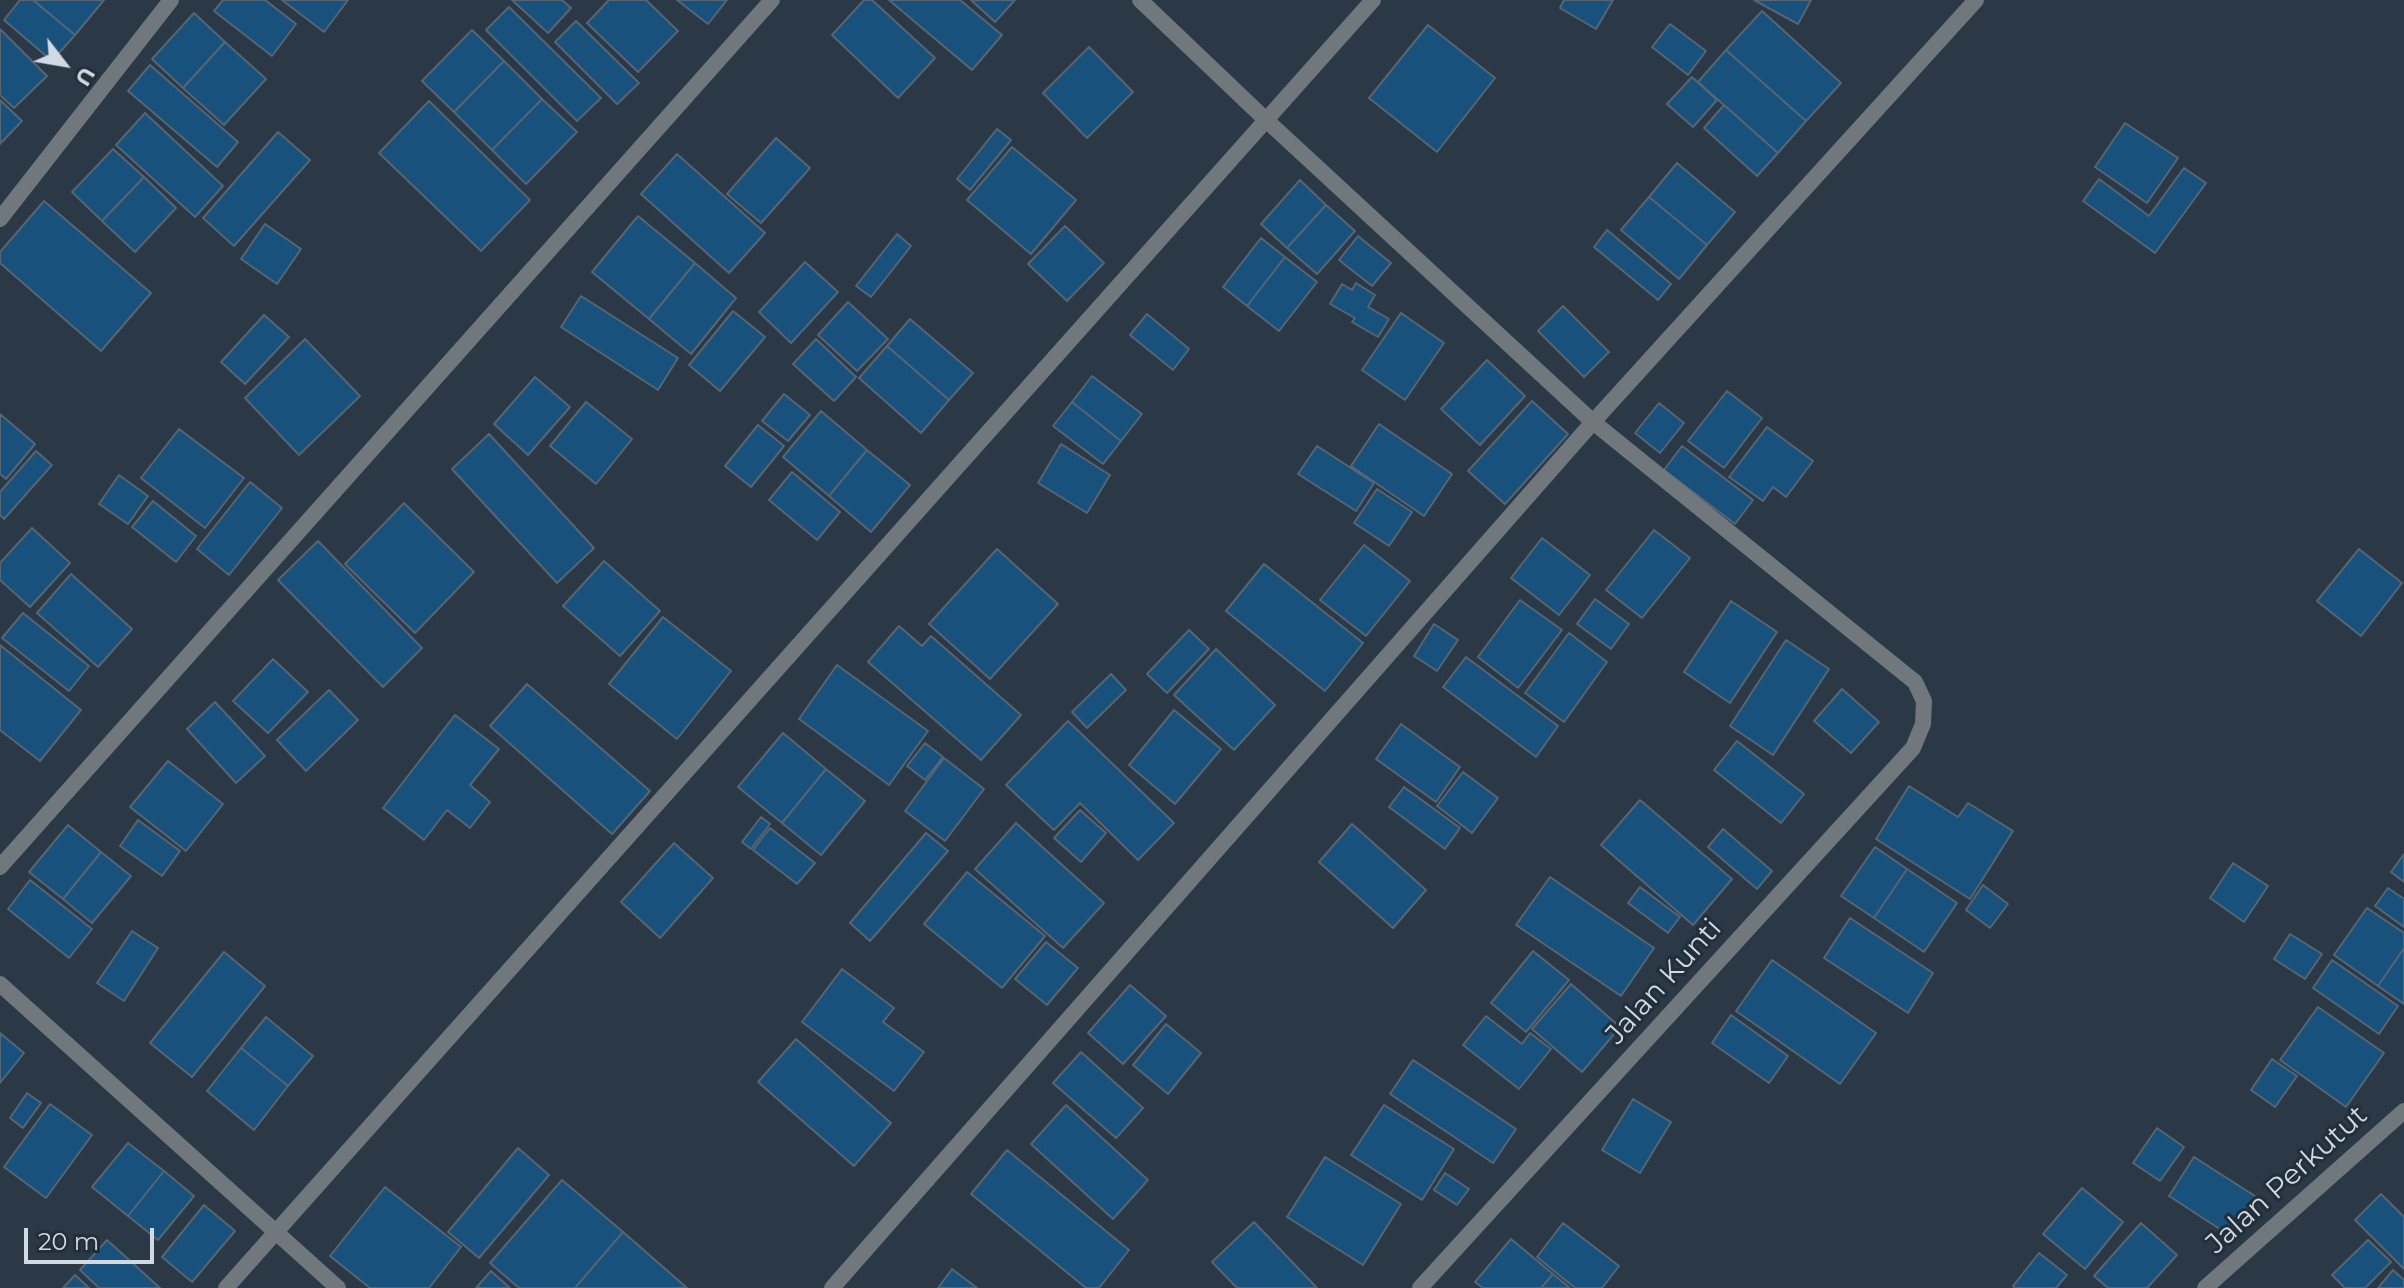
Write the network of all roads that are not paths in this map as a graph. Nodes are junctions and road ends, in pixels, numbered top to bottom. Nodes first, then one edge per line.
1 (171, 0) edge
2 (772, 0) edge
3 (1140, 0) edge
4 (1373, 0) edge
5 (1976, 0) edge
6 (1265, 119) junction
7 (0, 219) edge
8 (1593, 422) junction
9 (0, 867) edge
10 (0, 984) edge
11 (2404, 1111) edge
12 (275, 1233) junction
13 (226, 1288) edge
14 (338, 1288) edge
15 (832, 1288) edge
16 (1420, 1288) edge
17 (2205, 1288) edge

1 - 7 street
2 - 9 street
3 - 6 street
4 - 6 street
5 - 8 street
6 - 8 street
6 - 12 street
8 - 15 street
8 - 16 street, Jalan Kunti
10 - 12 street
11 - 17 street, Jalan Perkutut
12 - 13 street
12 - 14 street

